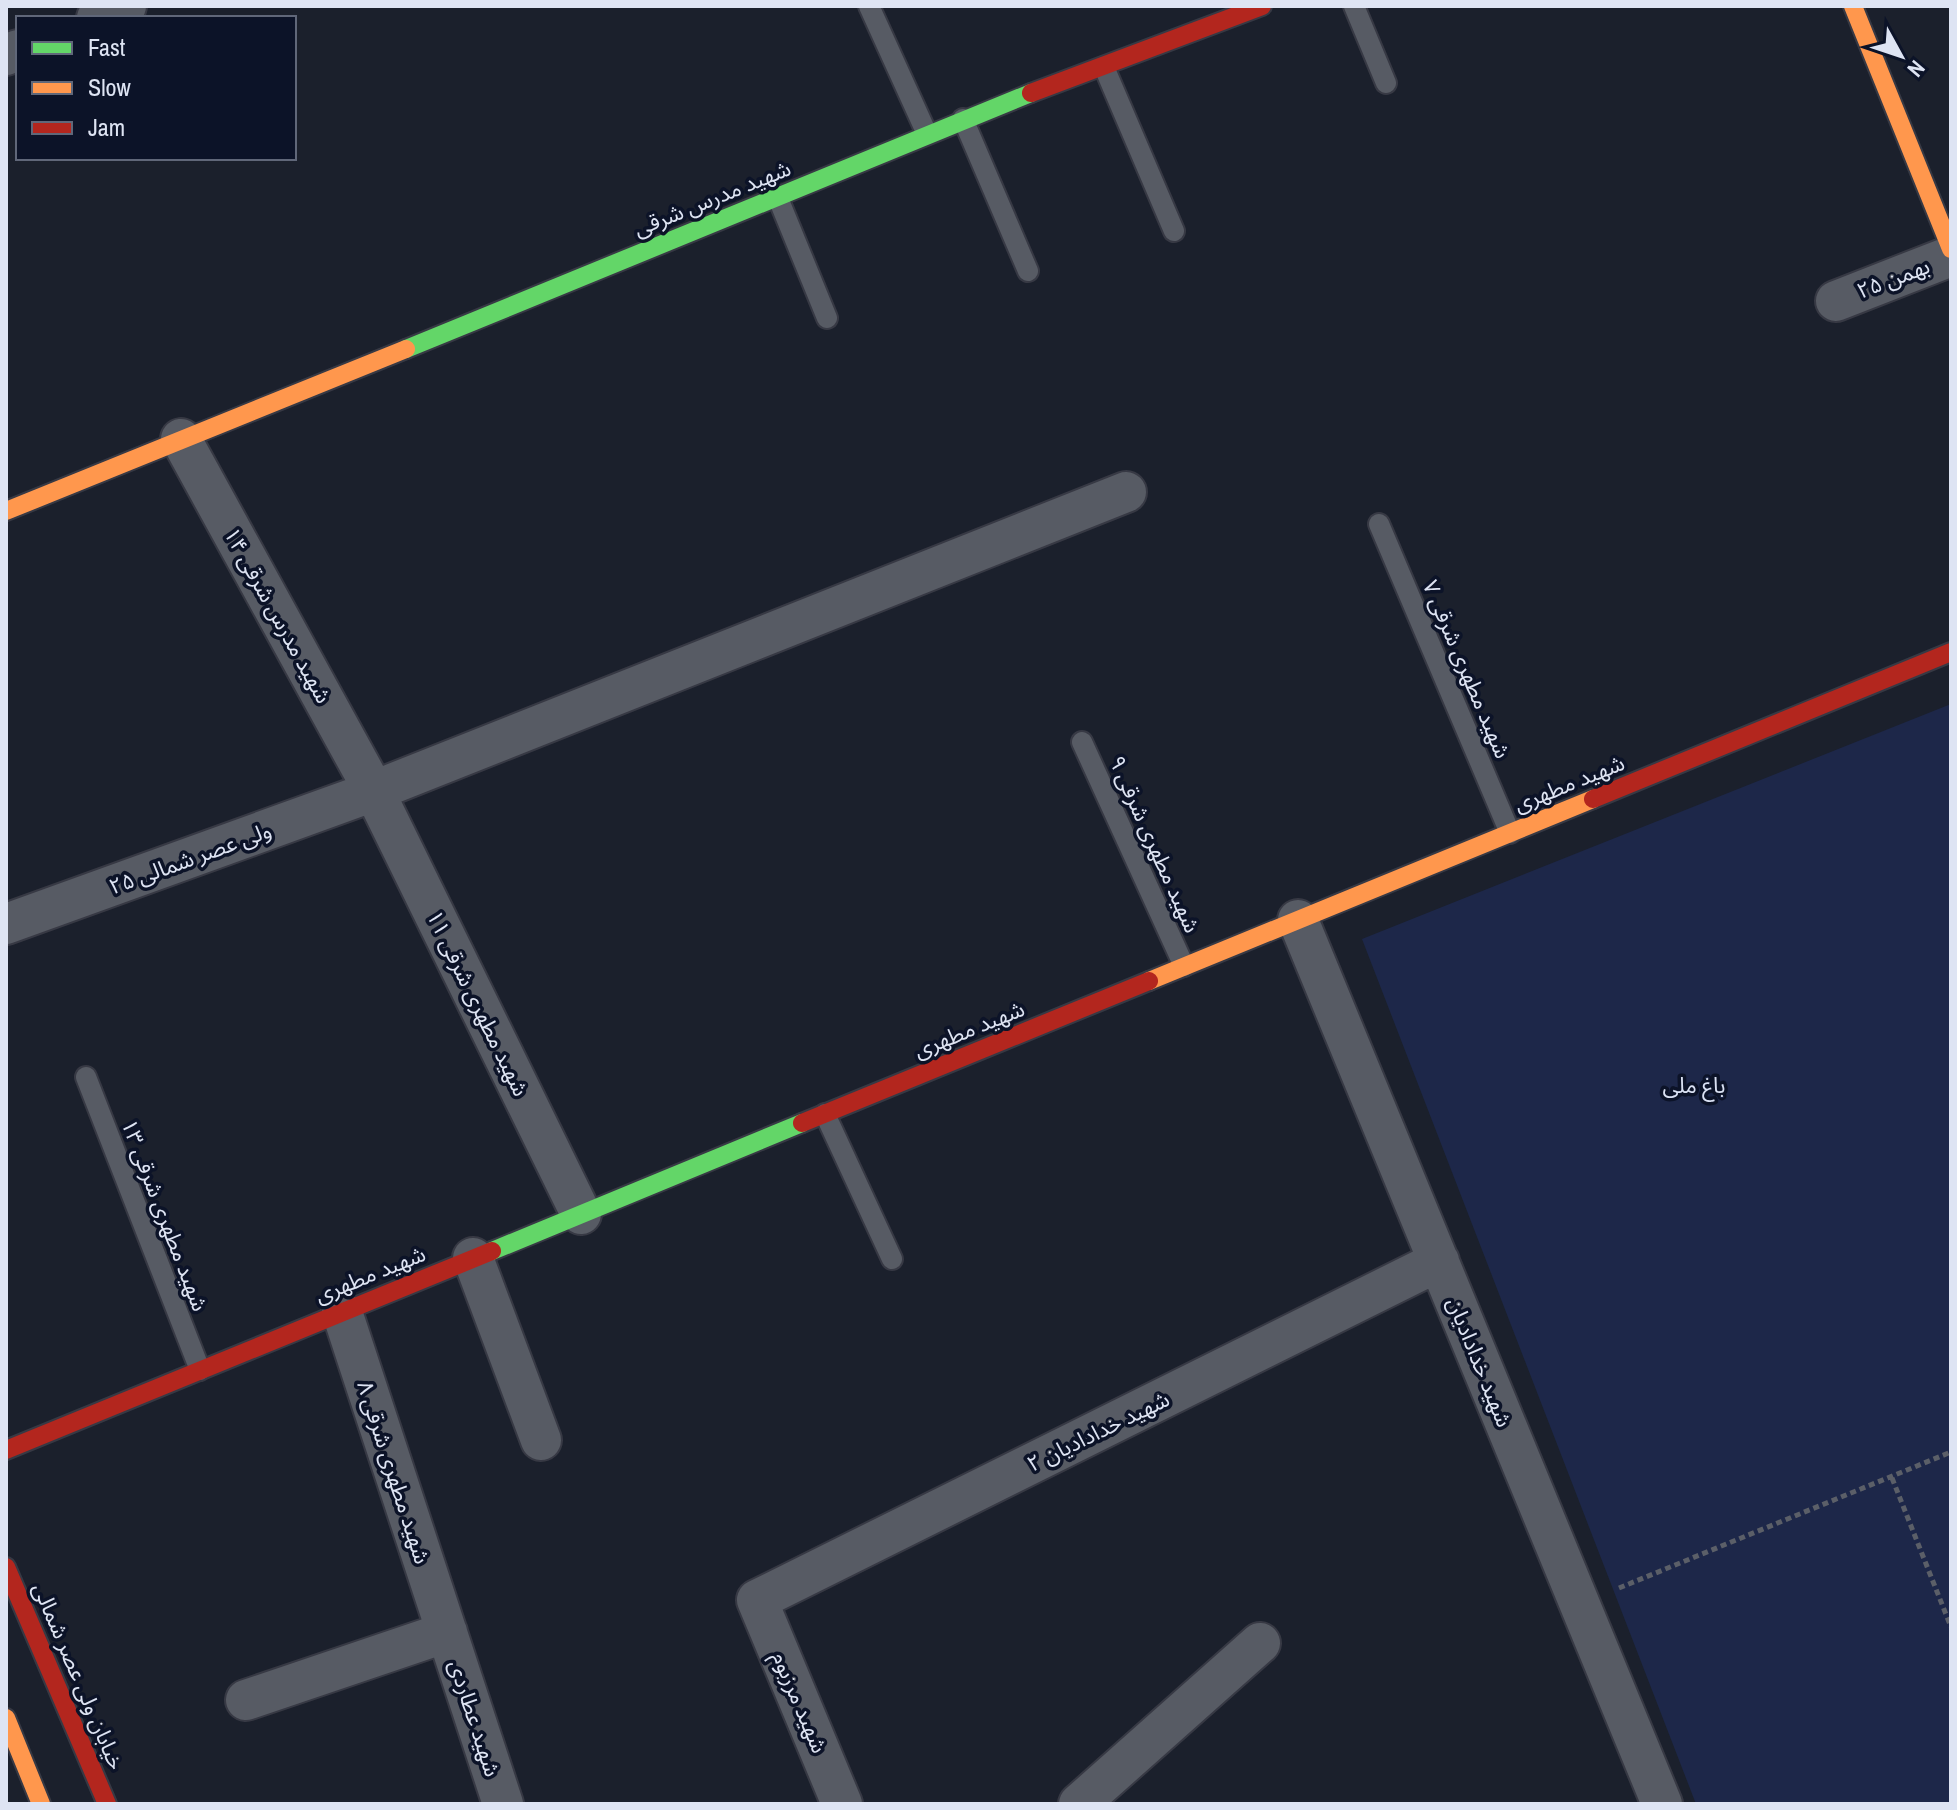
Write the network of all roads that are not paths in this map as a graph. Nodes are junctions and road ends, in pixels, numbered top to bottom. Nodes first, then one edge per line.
1 (126, 6) edge
2 (869, 6) edge
3 (1262, 6) edge
4 (1354, 6) edge
5 (1853, 6) edge
6 (102, 16) edge
7 (1104, 67) junction
8 (1386, 83) dead end
9 (963, 119) junction
10 (927, 134) junction
11 (778, 198) junction
12 (1174, 231) dead end
13 (1951, 249) edge
14 (1951, 256) edge
15 (1028, 271) dead end
16 (1836, 301) dead end
17 (827, 318) dead end
18 (181, 439) junction
19 (1126, 492) dead end
20 (6, 511) edge
21 (1379, 524) dead end
22 (1951, 652) edge
23 (1082, 742) dead end
24 (374, 791) junction
25 (1510, 833) junction
26 (1298, 920) junction
27 (6, 924) edge
28 (1184, 966) junction
29 (86, 1077) dead end
30 (825, 1114) junction
31 (581, 1214) junction
32 (473, 1258) junction
33 (892, 1259) dead end
34 (1439, 1261) junction
35 (342, 1312) junction
36 (200, 1370) junction
37 (541, 1440) dead end
38 (6, 1450) edge
39 (6, 1567) edge
40 (757, 1600) joint
41 (447, 1632) junction
42 (1260, 1643) dead end
43 (246, 1700) dead end
44 (6, 1718) edge
45 (41, 1804) edge
46 (107, 1804) edge
47 (503, 1804) edge
48 (842, 1804) edge
49 (1079, 1804) edge
50 (1662, 1804) edge

1 - 6 street
2 - 10 lane
3 - 7 street, شهید مدرس شرقی
4 - 8 lane
5 - 13 street
7 - 9 street, شهید مدرس شرقی
7 - 12 lane
9 - 10 street, شهید مدرس شرقی
9 - 15 lane
10 - 11 street, شهید مدرس شرقی
11 - 17 lane
11 - 18 street, شهید مدرس شرقی
14 - 16 street, بهمن ۲۵
18 - 20 street, شهید مدرس شرقی
18 - 24 street, شهید مدرس شرقی ۱۴
19 - 24 street, ولی عصر شمالی ۲۵
21 - 25 lane, شهید مطهری شرقی ۷
22 - 25 street, شهید مطهری
23 - 28 lane, شهید مطهری شرقی ۹
24 - 27 street, ولی عصر شمالی ۲۵
24 - 31 street, شهید مطهری شرقی ۱۱
25 - 26 street, شهید مطهری
26 - 28 street, شهید مطهری
26 - 34 street, شهید خدادادیان
28 - 30 street, شهید مطهری
29 - 36 lane, شهید مطهری شرقی ۱۳
30 - 31 street, شهید مطهری
30 - 33 lane
31 - 32 street, شهید مطهری
32 - 35 street, شهید مطهری
32 - 37 street
34 - 40 street, شهید خدادادیان ۲
34 - 50 street, شهید خدادادیان
35 - 36 street, شهید مطهری
35 - 41 street, شهید مطهری شرقی ۸
36 - 38 street, شهید مطهری
39 - 46 street, خیابان ولی عصر شمالی
40 - 48 street, شهید مرزبوم
41 - 43 street
41 - 47 street, شهید عطاردی
42 - 49 street
44 - 45 street

